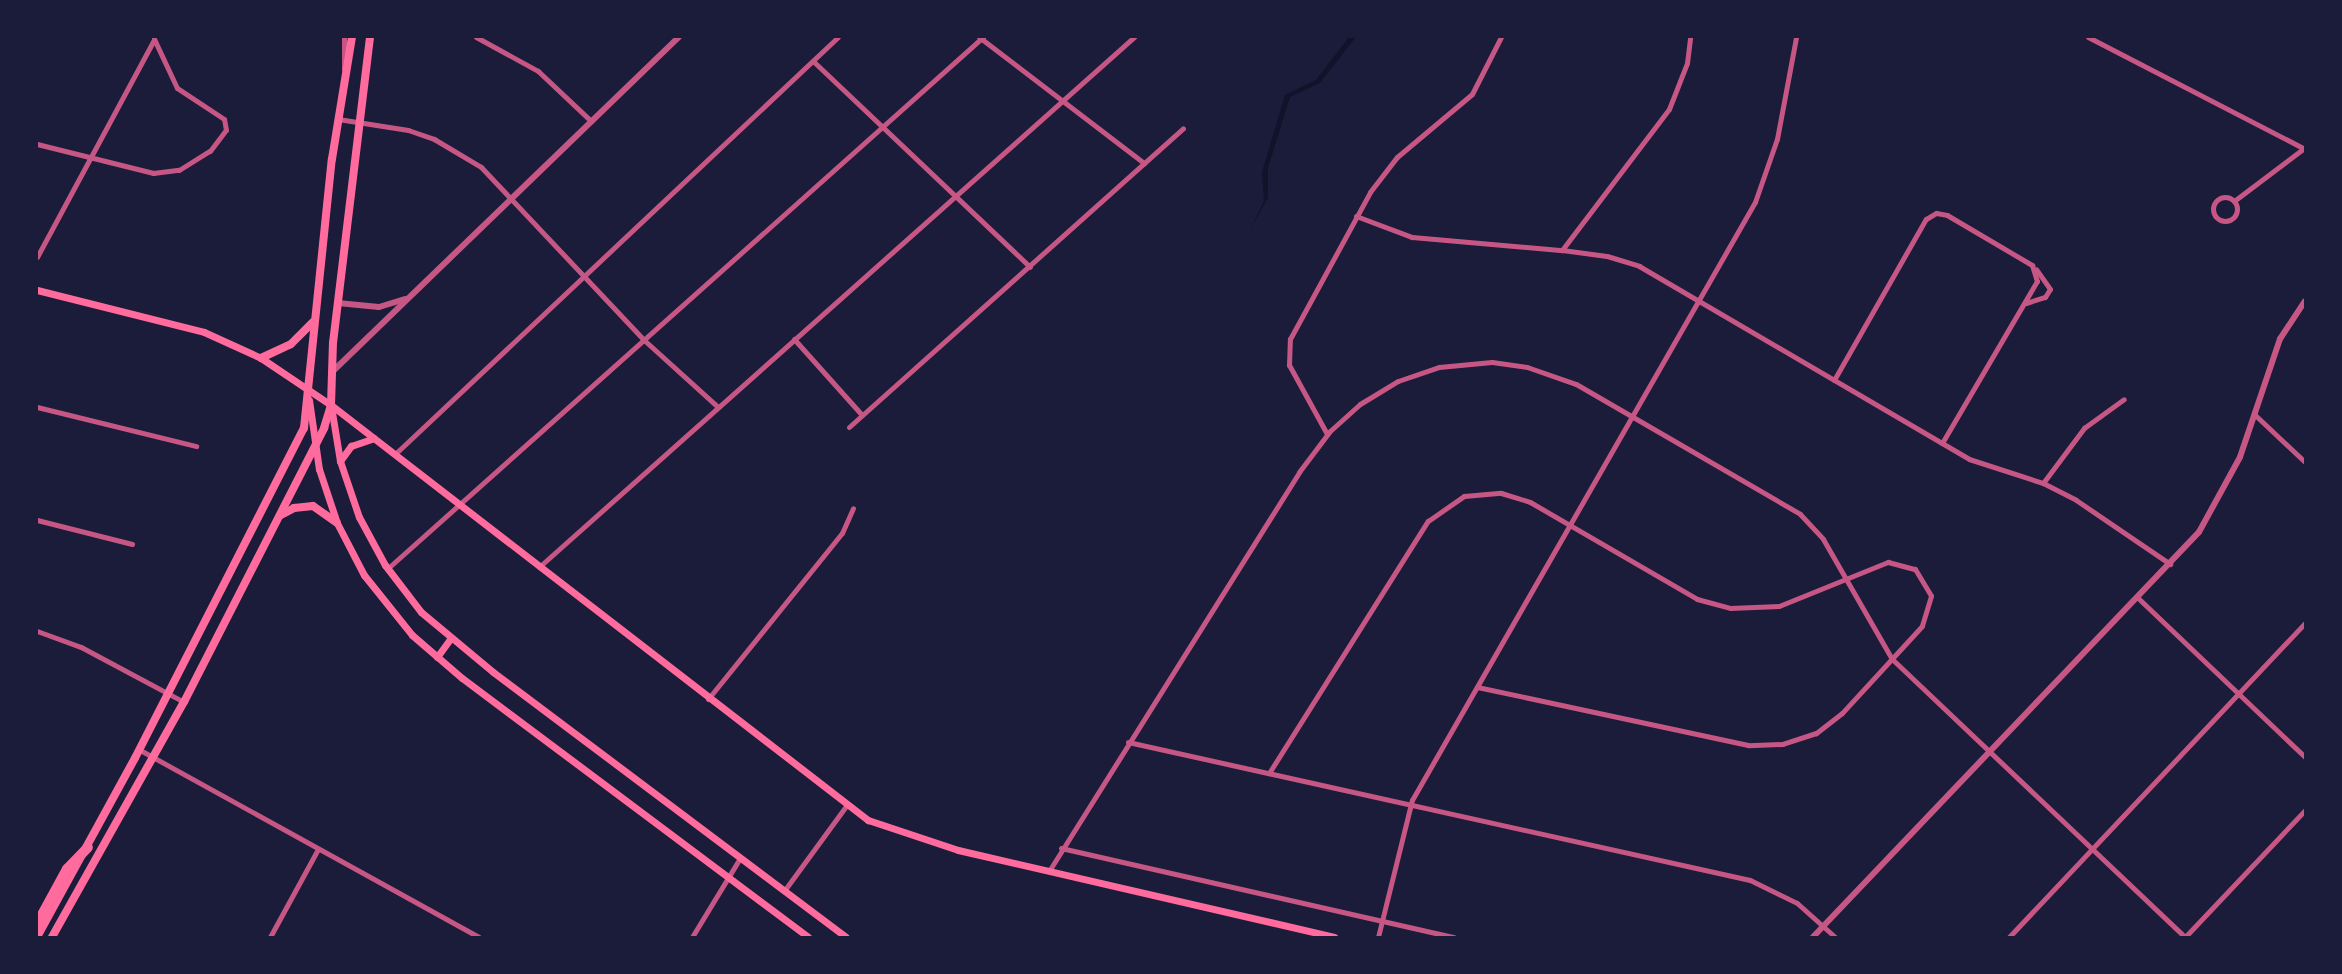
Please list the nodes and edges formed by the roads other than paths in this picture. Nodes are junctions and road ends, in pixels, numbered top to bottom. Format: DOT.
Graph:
graph roads {
  1 [pos="344,37"];
  2 [pos="352,37"];
  3 [pos="370,37"];
  4 [pos="665,37"];
  5 [pos="679,37"];
  6 [pos="838,37"];
  7 [pos="981,37"];
  8 [pos="1134,37"];
  9 [pos="1501,37"];
  10 [pos="1690,37"];
  11 [pos="1796,37"];
  12 [pos="2088,37"];
  13 [pos="155,38"];
  14 [pos="480,38"];
  15 [pos="672,44"];
  16 [pos="813,61"];
  17 [pos="343,89"];
  18 [pos="1061,101"];
  19 [pos="338,119"];
  20 [pos="360,121"];
  21 [pos="592,121"];
  22 [pos="885,126"];
  23 [pos="1183,128"];
  24 [pos="37,144"];
  25 [pos="2305,148"];
  26 [pos="92,158"];
  27 [pos="1144,163"];
  28 [pos="957,194"];
  29 [pos="512,196"];
  30 [pos="2234,201"];
  31 [pos="1356,216"];
  32 [pos="1562,250"];
  33 [pos="37,257"];
  34 [pos="1030,267"];
  35 [pos="2036,269"];
  36 [pos="586,277"];
  37 [pos="37,290"];
  38 [pos="407,298"];
  39 [pos="1700,301"];
  40 [pos="2305,301"];
  41 [pos="338,303"];
  42 [pos="2025,303"];
  43 [pos="313,322"];
  44 [pos="644,340"];
  45 [pos="794,340"];
  46 [pos="261,358"];
  47 [pos="331,374"];
  48 [pos="1834,380"];
  49 [pos="308,389"];
  50 [pos="2124,399"];
  51 [pos="331,405"];
  52 [pos="37,407"];
  53 [pos="718,407"];
  54 [pos="2254,414"];
  55 [pos="862,415"];
  56 [pos="1633,416"];
  57 [pos="849,427"];
  58 [pos="1327,434"];
  59 [pos="374,438"];
  60 [pos="1942,443"];
  61 [pos="197,446"];
  62 [pos="315,447"];
  63 [pos="395,454"];
  64 [pos="340,461"];
  65 [pos="2305,462"];
  66 [pos="2043,483"];
  67 [pos="460,505"];
  68 [pos="853,508"];
  69 [pos="279,517"];
  70 [pos="37,520"];
  71 [pos="337,523"];
  72 [pos="1571,526"];
  73 [pos="132,544"];
  74 [pos="2170,564"];
  75 [pos="539,567"];
  76 [pos="387,569"];
  77 [pos="1845,577"];
  78 [pos="2138,598"];
  79 [pos="2305,623"];
  80 [pos="37,631"];
  81 [pos="450,639"];
  82 [pos="437,657"];
  83 [pos="1892,659"];
  84 [pos="1477,687"];
  85 [pos="169,694"];
  86 [pos="2238,694"];
  87 [pos="708,699"];
  88 [pos="184,702"];
  89 [pos="1128,742"];
  90 [pos="140,750"];
  91 [pos="1988,751"];
  92 [pos="2305,757"];
  93 [pos="154,758"];
  94 [pos="1269,773"];
  95 [pos="1410,804"];
  96 [pos="846,806"];
  97 [pos="2305,810"];
  98 [pos="88,847"];
  99 [pos="1061,848"];
  100 [pos="318,849"];
  101 [pos="2092,849"];
  102 [pos="740,858"];
  103 [pos="1049,871"];
  104 [pos="728,877"];
  105 [pos="784,891"];
  106 [pos="1382,920"];
  107 [pos="37,924"];
  108 [pos="1823,926"];
  109 [pos="37,937"];
  110 [pos="52,937"];
  111 [pos="270,937"];
  112 [pos="479,937"];
  113 [pos="692,937"];
  114 [pos="808,937"];
  115 [pos="846,937"];
  116 [pos="1334,937"];
  117 [pos="1378,937"];
  118 [pos="1454,937"];
  119 [pos="1813,937"];
  120 [pos="1835,937"];
  121 [pos="2008,937"];
  122 [pos="2185,937"];
  1 -- 17 [label="street"];
  2 -- 17 [label="main road"];
  3 -- 20 [label="main road"];
  4 -- 15 [label="street"];
  5 -- 15 [label="street"];
  6 -- 16 [label="street"];
  7 -- 18 [label="street"];
  7 -- 22 [label="street"];
  8 -- 18 [label="street"];
  9 -- 31 [label="street"];
  10 -- 32 [label="street"];
  11 -- 39 [label="street"];
  12 -- 25 [label="street"];
  13 -- 26 [label="street"];
  13 -- 26 [label="street"];
  14 -- 21 [label="street"];
  15 -- 21 [label="street"];
  16 -- 22 [label="street"];
  16 -- 36 [label="street"];
  17 -- 19 [label="main road"];
  18 -- 27 [label="street"];
  18 -- 28 [label="street"];
  19 -- 20 [label="street"];
  19 -- 43 [label="main road"];
  20 -- 29 [label="street"];
  20 -- 41 [label="main road"];
  21 -- 29 [label="street"];
  22 -- 28 [label="street"];
  22 -- 44 [label="street"];
  23 -- 27 [label="street"];
  24 -- 26 [label="street"];
  25 -- 30 [label="street"];
  26 -- 33 [label="street"];
  27 -- 34 [label="street"];
  28 -- 34 [label="street"];
  28 -- 45 [label="street"];
  29 -- 36 [label="street"];
  29 -- 38 [label="street"];
  30 -- 30 [label="street"];
  31 -- 32 [label="street"];
  31 -- 58 [label="street"];
  32 -- 39 [label="street"];
  34 -- 55 [label="street"];
  35 -- 42 [label="street"];
  35 -- 42 [label="street"];
  35 -- 48 [label="street"];
  36 -- 44 [label="street"];
  36 -- 63 [label="street"];
  37 -- 46 [label="main road"];
  38 -- 41 [label="street"];
  38 -- 47 [label="street"];
  39 -- 48 [label="street"];
  39 -- 56 [label="street"];
  40 -- 54 [label="street"];
  41 -- 47 [label="main road"];
  42 -- 60 [label="street"];
  43 -- 46 [label="main road"];
  43 -- 49 [label="main road"];
  44 -- 53 [label="street"];
  44 -- 67 [label="street"];
  45 -- 53 [label="street"];
  45 -- 55 [label="street"];
  46 -- 49 [label="main road"];
  47 -- 51 [label="main road"];
  48 -- 60 [label="street"];
  49 -- 51 [label="main road"];
  49 -- 62 [label="main road"];
  49 -- 85 [label="main road"];
  50 -- 66 [label="street"];
  51 -- 59 [label="main road"];
  51 -- 62 [label="main road"];
  51 -- 64 [label="main road"];
  52 -- 61 [label="street"];
  53 -- 75 [label="street"];
  54 -- 65 [label="street"];
  54 -- 74 [label="street"];
  55 -- 57 [label="street"];
  56 -- 58 [label="street"];
  56 -- 72 [label="street"];
  56 -- 77 [label="street"];
  58 -- 89 [label="street"];
  59 -- 63 [label="main road"];
  59 -- 64 [label="main road"];
  60 -- 66 [label="street"];
  62 -- 69 [label="main road"];
  62 -- 71 [label="main road"];
  63 -- 67 [label="main road"];
  64 -- 76 [label="main road"];
  66 -- 74 [label="street"];
  67 -- 75 [label="main road"];
  67 -- 76 [label="street"];
  68 -- 87 [label="street"];
  69 -- 71 [label="main road"];
  69 -- 88 [label="main road"];
  70 -- 73 [label="street"];
  71 -- 82 [label="main road"];
  72 -- 77 [label="street"];
  72 -- 84 [label="street"];
  72 -- 94 [label="street"];
  74 -- 78 [label="street"];
  75 -- 87 [label="main road"];
  76 -- 81 [label="main road"];
  77 -- 83 [label="street"];
  77 -- 83 [label="street"];
  78 -- 86 [label="street"];
  78 -- 91 [label="street"];
  79 -- 86 [label="street"];
  80 -- 85 [label="street"];
  81 -- 82 [label="main road"];
  81 -- 102 [label="main road"];
  82 -- 104 [label="main road"];
  83 -- 84 [label="street"];
  83 -- 91 [label="street"];
  84 -- 95 [label="street"];
  85 -- 88 [label="street"];
  85 -- 90 [label="main road"];
  86 -- 92 [label="street"];
  86 -- 101 [label="street"];
  87 -- 96 [label="main road"];
  88 -- 93 [label="main road"];
  89 -- 94 [label="street"];
  89 -- 99 [label="street"];
  90 -- 93 [label="street"];
  90 -- 98 [label="main road"];
  91 -- 101 [label="street"];
  91 -- 108 [label="street"];
  93 -- 100 [label="street"];
  93 -- 110 [label="main road"];
  94 -- 95 [label="street"];
  95 -- 106 [label="street"];
  95 -- 108 [label="street"];
  96 -- 103 [label="main road"];
  96 -- 105 [label="street"];
  97 -- 122 [label="street"];
  98 -- 107 [label="highway"];
  98 -- 109 [label="main road"];
  99 -- 103 [label="street"];
  99 -- 106 [label="street"];
  100 -- 111 [label="street"];
  100 -- 112 [label="street"];
  101 -- 121 [label="street"];
  101 -- 122 [label="street"];
  102 -- 104 [label="street"];
  102 -- 105 [label="main road"];
  103 -- 116 [label="main road"];
  104 -- 113 [label="street"];
  104 -- 114 [label="main road"];
  105 -- 115 [label="main road"];
  106 -- 117 [label="street"];
  106 -- 118 [label="street"];
  108 -- 119 [label="street"];
  108 -- 120 [label="street"];
}
